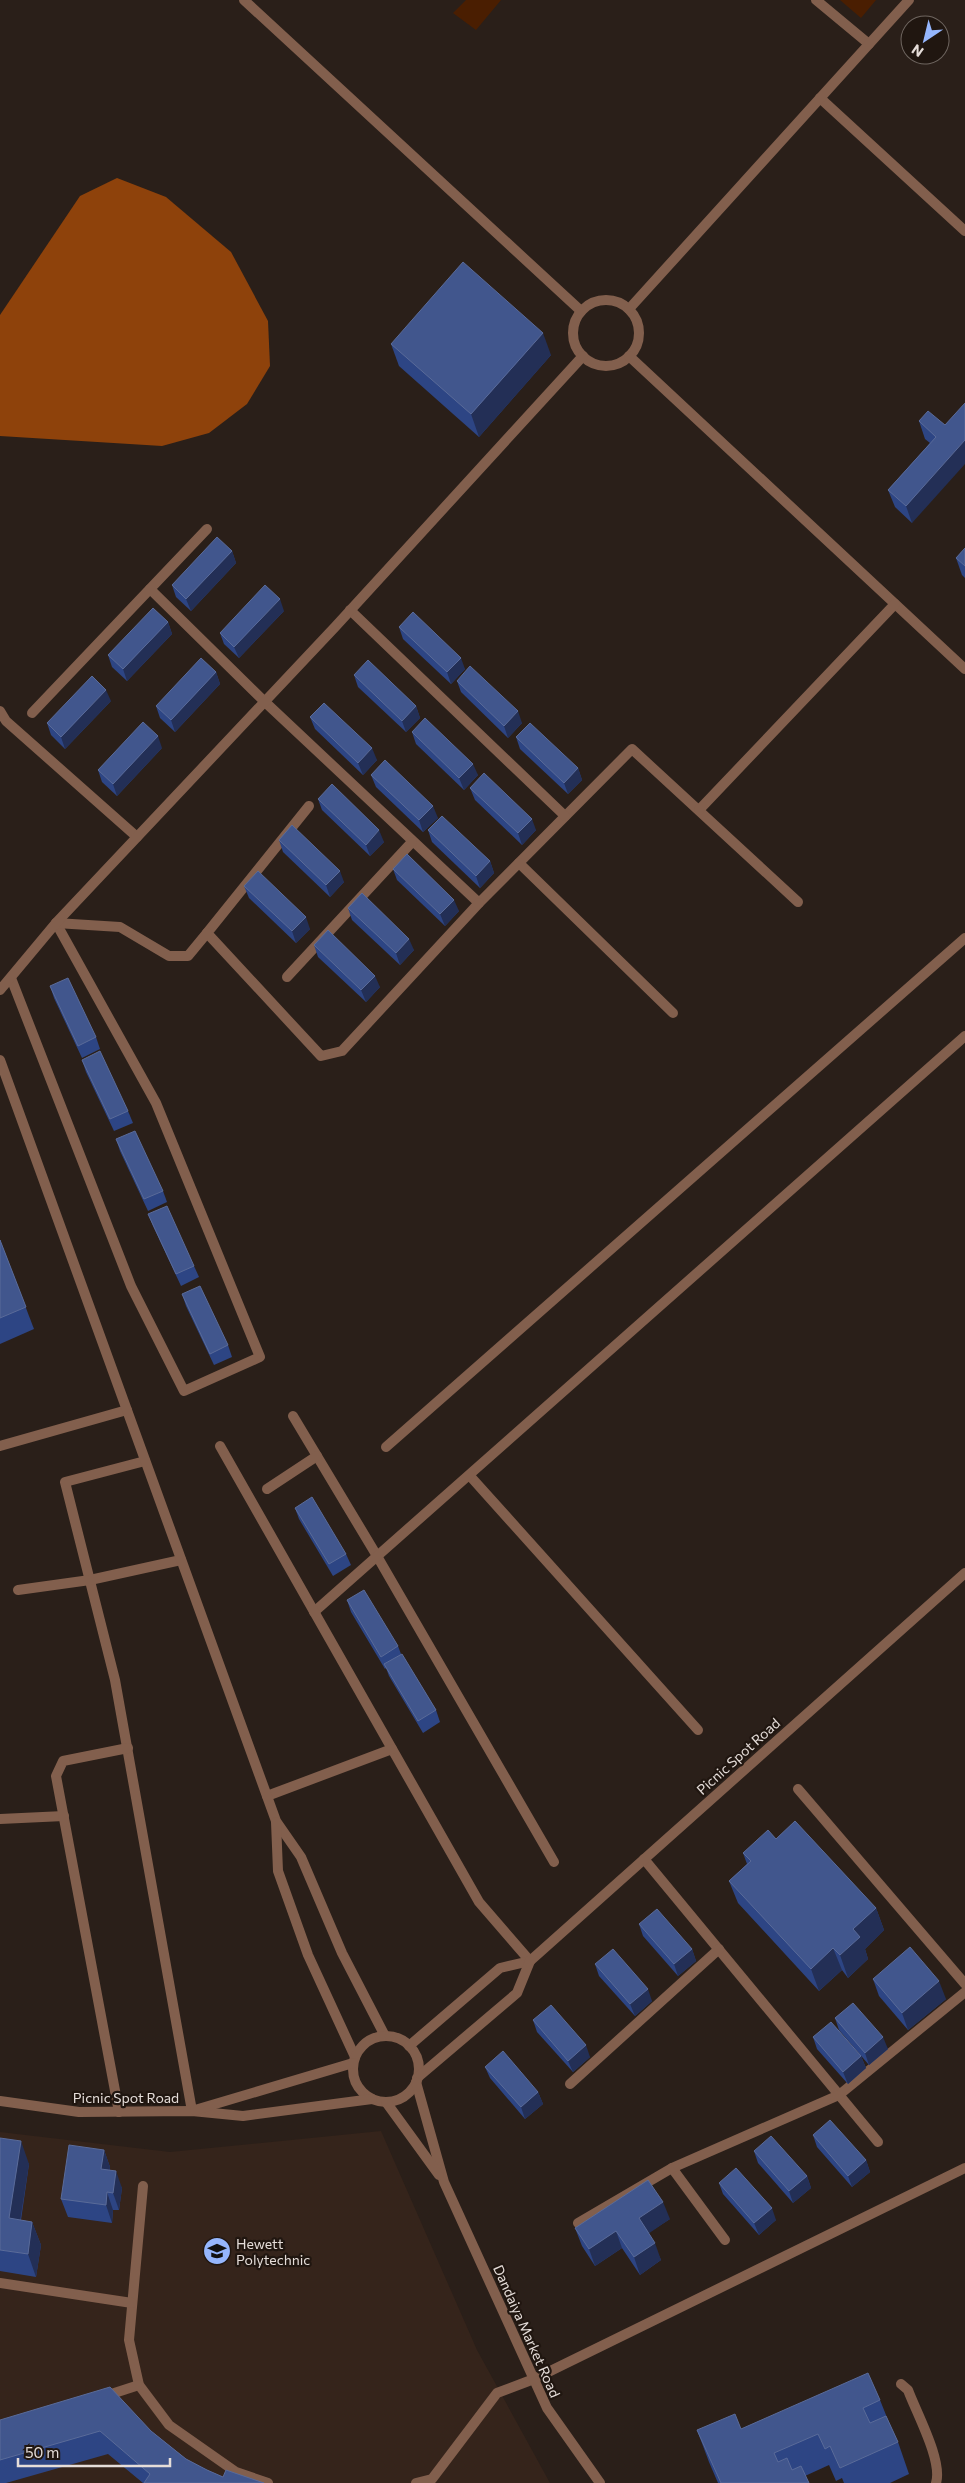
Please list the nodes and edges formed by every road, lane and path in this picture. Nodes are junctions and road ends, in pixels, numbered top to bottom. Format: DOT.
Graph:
graph roads {
  1 [pos="244,0"];
  2 [pos="816,0"];
  3 [pos="909,0"];
  4 [pos="869,44"];
  5 [pos="820,98"];
  6 [pos="965,231"];
  7 [pos="630,309"];
  8 [pos="581,311"];
  9 [pos="583,356"];
  10 [pos="629,356"];
  11 [pos="207,529"];
  12 [pos="150,589"];
  13 [pos="895,604"];
  14 [pos="350,610"];
  15 [pos="965,669"];
  16 [pos="265,702"];
  17 [pos="0,712"];
  18 [pos="32,713"];
  19 [pos="309,806"];
  20 [pos="699,810"];
  21 [pos="565,816"];
  22 [pos="137,837"];
  23 [pos="412,842"];
  24 [pos="520,862"];
  25 [pos="798,902"];
  26 [pos="479,903"];
  27 [pos="56,923"];
  28 [pos="207,933"];
  29 [pos="965,938"];
  30 [pos="287,977"];
  31 [pos="11,978"];
  32 [pos="0,990"];
  33 [pos="673,1013"];
  34 [pos="965,1036"];
  35 [pos="0,1060"];
  36 [pos="127,1410"];
  37 [pos="293,1416"];
  38 [pos="0,1446"];
  39 [pos="220,1446"];
  40 [pos="386,1447"];
  41 [pos="317,1456"];
  42 [pos="145,1461"];
  43 [pos="470,1476"];
  44 [pos="267,1489"];
  45 [pos="377,1556"];
  46 [pos="182,1560"];
  47 [pos="965,1573"];
  48 [pos="90,1580"];
  49 [pos="18,1590"];
  50 [pos="314,1612"];
  51 [pos="698,1730"];
  52 [pos="128,1748"];
  53 [pos="392,1749"];
  54 [pos="798,1789"];
  55 [pos="267,1796"];
  56 [pos="64,1816"];
  57 [pos="0,1819"];
  58 [pos="276,1821"];
  59 [pos="644,1859"];
  60 [pos="554,1862"];
  61 [pos="719,1949"];
  62 [pos="530,1961"];
  63 [pos="965,1984"];
  64 [pos="965,1992"];
  65 [pos="385,2036"];
  66 [pos="409,2046"];
  67 [pos="354,2060"];
  68 [pos="417,2080"];
  69 [pos="570,2084"];
  70 [pos="839,2095"];
  71 [pos="372,2099"];
  72 [pos="0,2101"];
  73 [pos="386,2102"];
  74 [pos="192,2111"];
  75 [pos="119,2112"];
  76 [pos="878,2142"];
  77 [pos="672,2168"];
  78 [pos="965,2168"];
  79 [pos="444,2182"];
  80 [pos="143,2186"];
  81 [pos="578,2224"];
  82 [pos="725,2240"];
  83 [pos="0,2283"];
  84 [pos="132,2303"];
  85 [pos="534,2378"];
  86 [pos="901,2384"];
  87 [pos="139,2385"];
  88 [pos="93,2399"];
  89 [pos="268,2483"];
  90 [pos="416,2483"];
  91 [pos="600,2483"];
  92 [pos="936,2483"];
  1 -- 8 [label="street"];
  2 -- 4 [label="street"];
  3 -- 4 [label="street"];
  4 -- 5 [label="street"];
  5 -- 6 [label="street"];
  5 -- 7 [label="street"];
  7 -- 8 [label="street"];
  7 -- 10 [label="street"];
  8 -- 9 [label="street"];
  9 -- 10 [label="street"];
  9 -- 14 [label="street"];
  10 -- 13 [label="street"];
  11 -- 12 [label="street"];
  12 -- 16 [label="street"];
  12 -- 18 [label="street"];
  13 -- 15 [label="street"];
  13 -- 20 [label="street"];
  14 -- 16 [label="street"];
  14 -- 21 [label="street"];
  16 -- 22 [label="street"];
  16 -- 23 [label="street"];
  17 -- 22 [label="street"];
  19 -- 28 [label="street"];
  20 -- 21 [label="street"];
  20 -- 25 [label="street"];
  21 -- 24 [label="street"];
  22 -- 27 [label="street"];
  23 -- 26 [label="street"];
  23 -- 30 [label="street"];
  24 -- 26 [label="street"];
  24 -- 33 [label="street"];
  26 -- 28 [label="street"];
  27 -- 28 [label="street"];
  27 -- 31 [label="street"];
  27 -- 31 [label="street"];
  29 -- 40 [label="street"];
  31 -- 32 [label="street"];
  34 -- 43 [label="street"];
  35 -- 36 [label="street"];
  36 -- 38 [label="street"];
  36 -- 42 [label="street"];
  37 -- 41 [label="street"];
  39 -- 50 [label="street"];
  41 -- 44 [label="street"];
  41 -- 45 [label="street"];
  42 -- 46 [label="street"];
  42 -- 48 [label="street"];
  43 -- 45 [label="street"];
  43 -- 51 [label="street"];
  45 -- 50 [label="street"];
  45 -- 60 [label="street"];
  46 -- 48 [label="street"];
  46 -- 55 [label="street"];
  47 -- 59 [label="street, Picnic Spot Road"];
  48 -- 49 [label="street"];
  48 -- 52 [label="street"];
  50 -- 53 [label="street"];
  52 -- 56 [label="street"];
  52 -- 74 [label="street"];
  53 -- 55 [label="street"];
  53 -- 62 [label="street"];
  54 -- 63 [label="street"];
  55 -- 58 [label="street"];
  56 -- 57 [label="street"];
  56 -- 75 [label="street"];
  58 -- 65 [label="street"];
  58 -- 67 [label="street"];
  59 -- 61 [label="street"];
  59 -- 62 [label="street, Picnic Spot Road"];
  61 -- 69 [label="street"];
  61 -- 70 [label="street"];
  62 -- 66 [label="street, Picnic Spot Road"];
  62 -- 68 [label="street, Picnic Spot Road"];
  64 -- 70 [label="street"];
  65 -- 66 [label="street"];
  65 -- 67 [label="street"];
  66 -- 68 [label="street"];
  67 -- 71 [label="street"];
  67 -- 74 [label="street, Picnic Spot Road"];
  68 -- 73 [label="street"];
  68 -- 79 [label="street"];
  70 -- 76 [label="street"];
  70 -- 77 [label="street"];
  71 -- 73 [label="street"];
  71 -- 74 [label="street, Picnic Spot Road"];
  72 -- 75 [label="street, Picnic Spot Road"];
  73 -- 79 [label="street"];
  74 -- 75 [label="street, Picnic Spot Road"];
  77 -- 81 [label="street"];
  77 -- 82 [label="street"];
  78 -- 85 [label="street"];
  79 -- 85 [label="street, Dandaiya Market Road"];
  80 -- 84 [label="street"];
  83 -- 84 [label="street"];
  84 -- 87 [label="street"];
  85 -- 90 [label="street"];
  85 -- 91 [label="street, Dandaiya Market Road"];
  86 -- 92 [label="street"];
  87 -- 88 [label="street"];
  87 -- 89 [label="street"];
}
